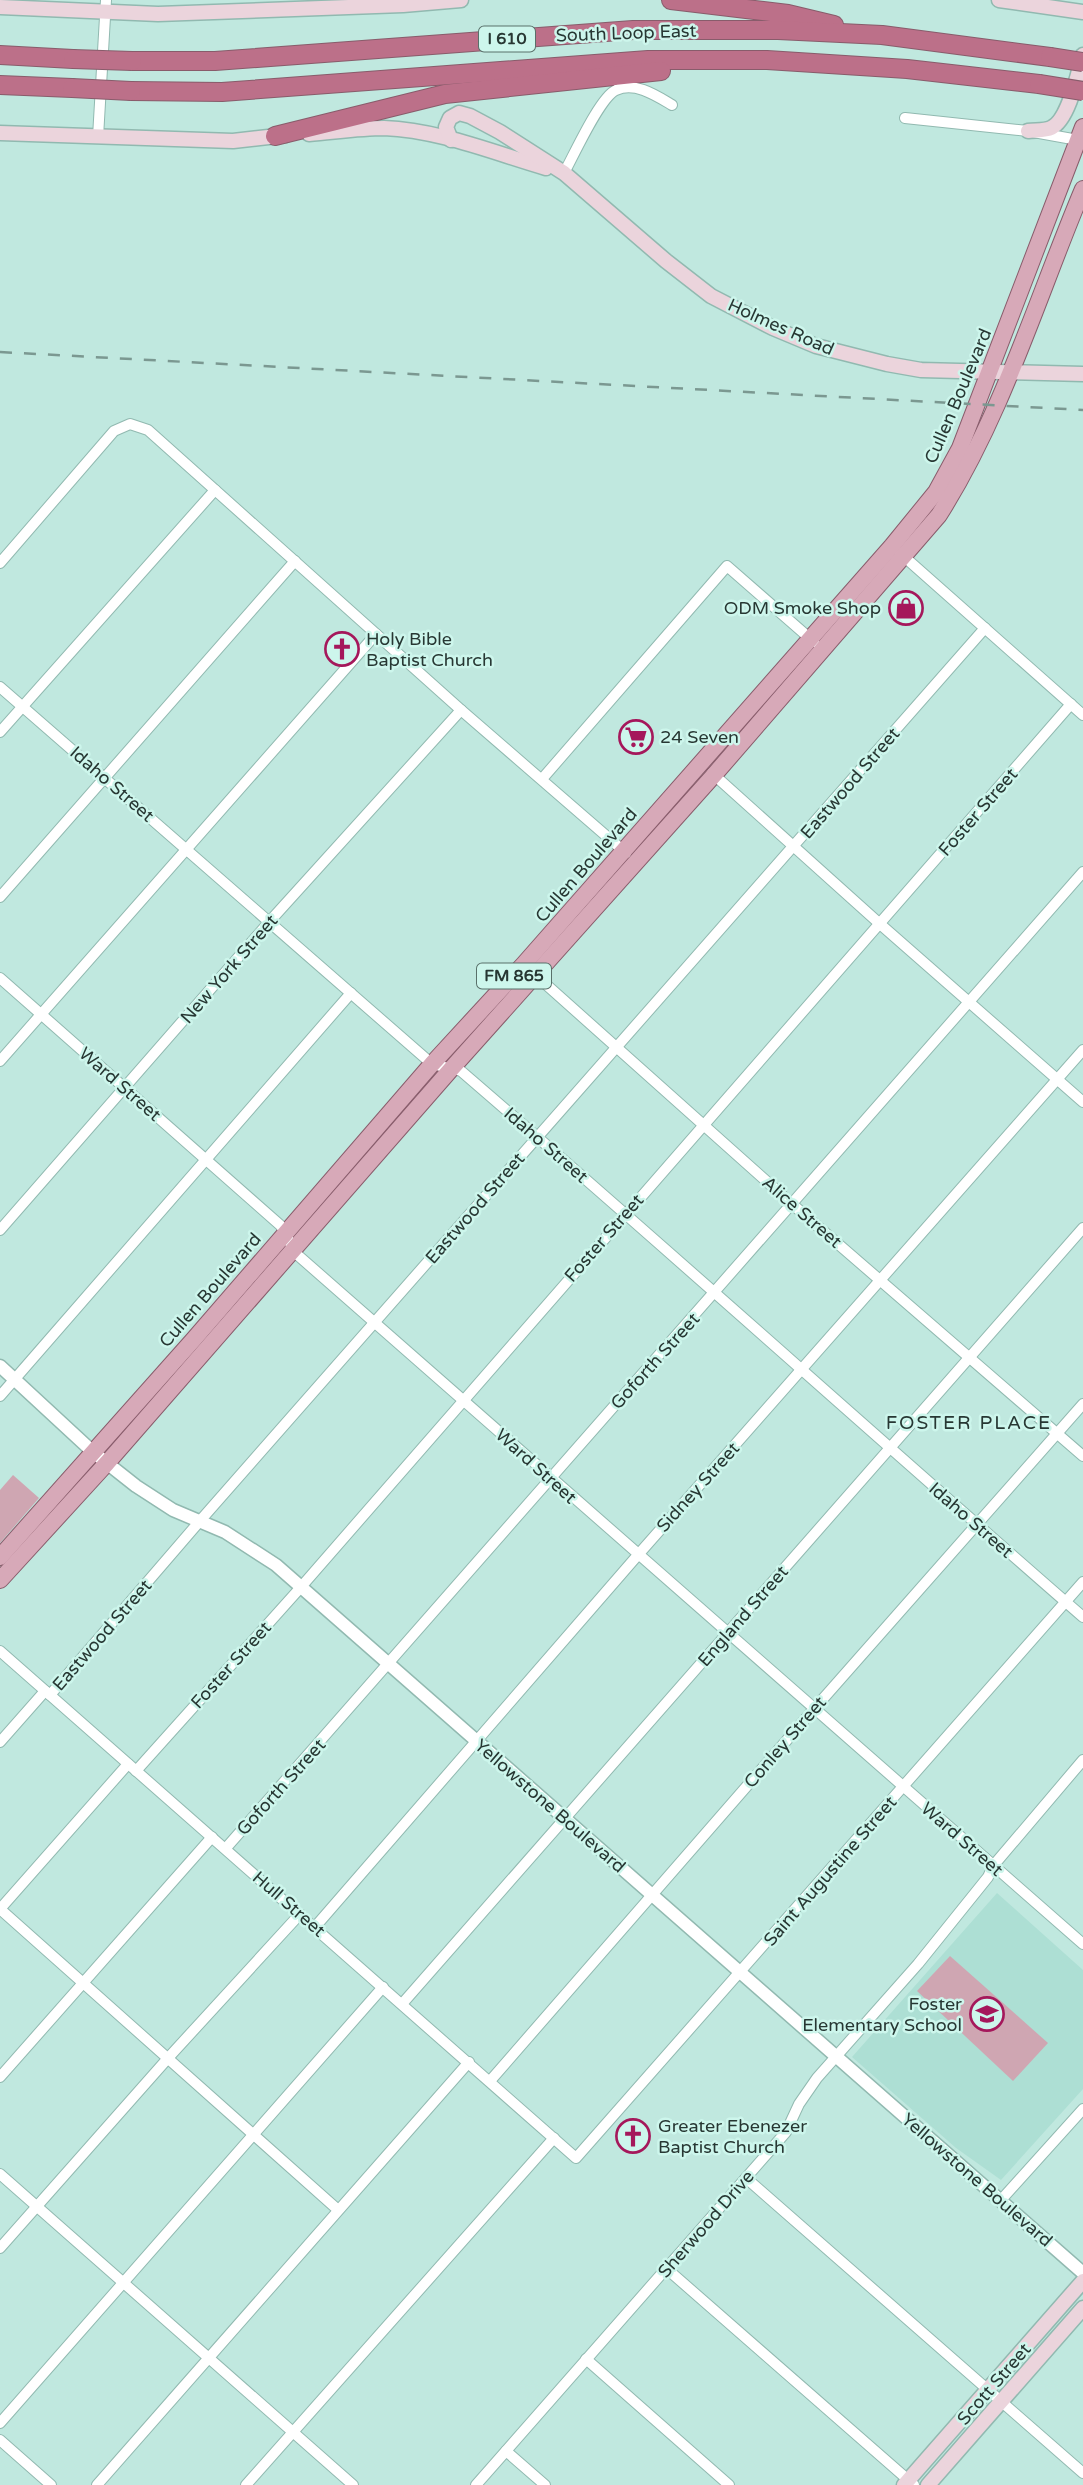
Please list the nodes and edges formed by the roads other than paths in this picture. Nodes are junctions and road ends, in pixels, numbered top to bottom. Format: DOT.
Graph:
graph roads {
  1 [pos="461,0"];
  2 [pos="671,0"];
  3 [pos="999,0"];
  4 [pos="425,2"];
  5 [pos="105,6"];
  6 [pos="0,7"];
  7 [pos="1068,9"];
  8 [pos="1083,12"];
  9 [pos="1083,22"];
  10 [pos="882,35"];
  11 [pos="0,55"];
  12 [pos="1083,55"];
  13 [pos="767,60"];
  14 [pos="1083,62"];
  15 [pos="0,85"];
  16 [pos="1083,91"];
  17 [pos="672,105"];
  18 [pos="905,118"];
  19 [pos="1028,131"];
  20 [pos="0,133"];
  21 [pos="275,136"];
  22 [pos="1081,136"];
  23 [pos="98,137"];
  24 [pos="451,140"];
  25 [pos="564,173"];
  26 [pos="1083,189"];
  27 [pos="991,370"];
  28 [pos="1011,371"];
  29 [pos="1083,374"];
  30 [pos="215,489"];
  31 [pos="942,497"];
  32 [pos="898,552"];
  33 [pos="295,561"];
  34 [pos="0,563"];
  35 [pos="985,628"];
  36 [pos="376,634"];
  37 [pos="810,638"];
  38 [pos="822,650"];
  39 [pos="0,687"];
  40 [pos="1071,704"];
  41 [pos="22,707"];
  42 [pos="461,710"];
  43 [pos="1083,715"];
  44 [pos="0,732"];
  45 [pos="707,769"];
  46 [pos="105,778"];
  47 [pos="542,779"];
  48 [pos="795,846"];
  49 [pos="187,850"];
  50 [pos="630,856"];
  51 [pos="1083,872"];
  52 [pos="0,897"];
  53 [pos="270,921"];
  54 [pos="880,924"];
  55 [pos="530,970"];
  56 [pos="0,978"];
  57 [pos="351,993"];
  58 [pos="970,1003"];
  59 [pos="41,1014"];
  60 [pos="617,1048"];
  61 [pos="1083,1050"];
  62 [pos="0,1060"];
  63 [pos="432,1064"];
  64 [pos="452,1068"];
  65 [pos="1056,1079"];
  66 [pos="125,1088"];
  67 [pos="1083,1102"];
  68 [pos="705,1125"];
  69 [pos="538,1137"];
  70 [pos="360,1147"];
  71 [pos="373,1158"];
  72 [pos="207,1160"];
  73 [pos="792,1204"];
  74 [pos="625,1214"];
  75 [pos="1083,1228"];
  76 [pos="0,1230"];
  77 [pos="286,1233"];
  78 [pos="293,1251"];
  79 [pos="880,1280"];
  80 [pos="715,1293"];
  81 [pos="375,1324"];
  82 [pos="199,1344"];
  83 [pos="968,1357"];
  84 [pos="0,1366"];
  85 [pos="803,1369"];
  86 [pos="15,1380"];
  87 [pos="0,1396"];
  88 [pos="463,1400"];
  89 [pos="1083,1404"];
  90 [pos="1057,1433"];
  91 [pos="890,1448"];
  92 [pos="93,1452"];
  93 [pos="1083,1456"];
  94 [pos="107,1463"];
  95 [pos="549,1478"];
  96 [pos="199,1522"];
  97 [pos="977,1526"];
  98 [pos="637,1556"];
  99 [pos="0,1557"];
  100 [pos="0,1580"];
  101 [pos="1083,1582"];
  102 [pos="302,1587"];
  103 [pos="1066,1602"];
  104 [pos="1083,1617"];
  105 [pos="729,1633"];
  106 [pos="0,1651"];
  107 [pos="390,1663"];
  108 [pos="48,1693"];
  109 [pos="814,1709"];
  110 [pos="0,1742"];
  111 [pos="477,1742"];
  112 [pos="1083,1760"];
  113 [pos="132,1767"];
  114 [pos="903,1787"];
  115 [pos="565,1819"];
  116 [pos="212,1837"];
  117 [pos="226,1848"];
  118 [pos="993,1866"];
  119 [pos="652,1896"];
  120 [pos="0,1909"];
  121 [pos="300,1913"];
  122 [pos="315,1927"];
  123 [pos="1082,1942"];
  124 [pos="741,1973"];
  125 [pos="82,1984"];
  126 [pos="383,1987"];
  127 [pos="402,2004"];
  128 [pos="169,2057"];
  129 [pos="836,2057"];
  130 [pos="469,2062"];
  131 [pos="0,2077"];
  132 [pos="490,2081"];
  133 [pos="1083,2109"];
  134 [pos="253,2135"];
  135 [pos="554,2138"];
  136 [pos="576,2158"];
  137 [pos="0,2174"];
  138 [pos="747,2178"];
  139 [pos="1001,2200"];
  140 [pos="37,2207"];
  141 [pos="337,2209"];
  142 [pos="0,2248"];
  143 [pos="667,2269"];
  144 [pos="1083,2273"];
  145 [pos="1083,2281"];
  146 [pos="124,2283"];
  147 [pos="1083,2308"];
  148 [pos="208,2358"];
  149 [pos="586,2359"];
  150 [pos="989,2390"];
  151 [pos="1002,2402"];
  152 [pos="0,2423"];
  153 [pos="293,2432"];
  154 [pos="0,2440"];
  155 [pos="506,2451"];
  156 [pos="1083,2473"];
  157 [pos="909,2483"];
  158 [pos="51,2485"];
  159 [pos="97,2485"];
  160 [pos="246,2485"];
  161 [pos="353,2485"];
  162 [pos="476,2485"];
  163 [pos="545,2485"];
  164 [pos="729,2485"];
  165 [pos="928,2485"];
  1 -- 4 [label="main road"];
  2 -- 10 [label="highway"];
  3 -- 7 [label="main road"];
  4 -- 5 [label="main road"];
  5 -- 6 [label="main road"];
  5 -- 23 [label="street"];
  7 -- 8 [label="main road"];
  7 -- 9 [label="main road"];
  10 -- 11 [label="highway, South Loop East / I 610, bridge"];
  10 -- 14 [label="highway, South Loop East / I 610, bridge"];
  12 -- 19 [label="main road"];
  13 -- 15 [label="highway, South Loop East / I 610, bridge"];
  13 -- 16 [label="highway, South Loop East / I 610, bridge"];
  13 -- 21 [label="highway"];
  17 -- 25 [label="street"];
  18 -- 19 [label="street"];
  19 -- 22 [label="street"];
  20 -- 23 [label="main road"];
  21 -- 23 [label="main road"];
  21 -- 24 [label="main road"];
  22 -- 27 [label="main road, Cullen Boulevard / FM 865"];
  24 -- 25 [label="main road, Holmes Road"];
  24 -- 25 [label="main road, Holmes Road"];
  25 -- 27 [label="main road, Holmes Road"];
  26 -- 28 [label="main road, Cullen Boulevard / FM 865"];
  27 -- 28 [label="main road, Holmes Road"];
  27 -- 31 [label="main road, Cullen Boulevard / FM 865"];
  28 -- 29 [label="main road, Holmes Road"];
  28 -- 31 [label="main road, Cullen Boulevard / FM 865"];
  30 -- 33 [label="street"];
  30 -- 34 [label="street"];
  30 -- 41 [label="street"];
  31 -- 32 [label="main road, Cullen Boulevard / FM 865"];
  32 -- 35 [label="street"];
  32 -- 37 [label="main road, Cullen Boulevard / FM 865"];
  32 -- 38 [label="main road, Cullen Boulevard / FM 865"];
  33 -- 36 [label="street"];
  33 -- 46 [label="street"];
  35 -- 40 [label="street"];
  35 -- 48 [label="street, Eastwood Street"];
  36 -- 42 [label="street"];
  36 -- 49 [label="street"];
  37 -- 38 [label="street"];
  37 -- 45 [label="main road, Cullen Boulevard / FM 865"];
  37 -- 47 [label="street"];
  38 -- 45 [label="main road, Cullen Boulevard / FM 865"];
  39 -- 41 [label="street, Idaho Street"];
  40 -- 43 [label="street"];
  40 -- 54 [label="street, Foster Street"];
  41 -- 44 [label="street"];
  41 -- 46 [label="street, Idaho Street"];
  42 -- 47 [label="street"];
  42 -- 53 [label="street, New York Street"];
  45 -- 48 [label="street"];
  45 -- 50 [label="main road, Cullen Boulevard / FM 865"];
  46 -- 49 [label="street, Idaho Street"];
  46 -- 52 [label="street"];
  47 -- 50 [label="street"];
  48 -- 54 [label="street"];
  48 -- 60 [label="street, Eastwood Street"];
  49 -- 53 [label="street, Idaho Street"];
  49 -- 59 [label="street"];
  50 -- 55 [label="main road, Cullen Boulevard / FM 865"];
  51 -- 58 [label="street, Goforth Street"];
  53 -- 57 [label="street, Idaho Street"];
  53 -- 66 [label="street, New York Street"];
  54 -- 58 [label="street"];
  54 -- 68 [label="street, Foster Street"];
  55 -- 60 [label="street, Alice Street"];
  55 -- 63 [label="main road, Cullen Boulevard / FM 865"];
  55 -- 64 [label="main road, Cullen Boulevard / FM 865"];
  56 -- 59 [label="street, Ward Street"];
  57 -- 63 [label="street, Idaho Street"];
  57 -- 72 [label="street"];
  58 -- 65 [label="street"];
  58 -- 73 [label="street, Goforth Street"];
  59 -- 62 [label="street"];
  59 -- 66 [label="street, Ward Street"];
  60 -- 68 [label="street, Alice Street"];
  60 -- 69 [label="street, Eastwood Street"];
  61 -- 65 [label="street, Sidney Street"];
  63 -- 64 [label="street, Idaho Street"];
  63 -- 70 [label="main road, Cullen Boulevard / FM 865"];
  64 -- 69 [label="street, Idaho Street"];
  64 -- 71 [label="main road, Cullen Boulevard / FM 865"];
  65 -- 67 [label="street"];
  65 -- 79 [label="street, Sidney Street"];
  66 -- 72 [label="street, Ward Street"];
  66 -- 76 [label="street, New York Street"];
  68 -- 73 [label="street, Alice Street"];
  68 -- 74 [label="street, Foster Street"];
  69 -- 74 [label="street, Idaho Street"];
  69 -- 81 [label="street, Eastwood Street"];
  70 -- 71 [label="main road"];
  70 -- 77 [label="main road, Cullen Boulevard / FM 865"];
  71 -- 78 [label="main road, Cullen Boulevard / FM 865"];
  72 -- 77 [label="street, Ward Street"];
  72 -- 86 [label="street"];
  73 -- 79 [label="street, Alice Street"];
  73 -- 80 [label="street, Goforth Street"];
  74 -- 80 [label="street, Idaho Street"];
  74 -- 88 [label="street, Foster Street"];
  75 -- 83 [label="street, England Street"];
  77 -- 78 [label="street, Ward Street"];
  77 -- 82 [label="main road, Cullen Boulevard / FM 865"];
  78 -- 81 [label="street, Ward Street"];
  78 -- 82 [label="main road, Cullen Boulevard / FM 865"];
  79 -- 83 [label="street, Alice Street"];
  79 -- 85 [label="street, Sidney Street"];
  80 -- 85 [label="street, Idaho Street"];
  80 -- 95 [label="street, Goforth Street"];
  81 -- 88 [label="street, Ward Street"];
  81 -- 96 [label="street, Eastwood Street"];
  82 -- 92 [label="main road, Cullen Boulevard / FM 865"];
  82 -- 94 [label="main road, Cullen Boulevard / FM 865"];
  83 -- 90 [label="street, Alice Street"];
  83 -- 91 [label="street, England Street"];
  84 -- 86 [label="street, Yellowstone Boulevard"];
  85 -- 91 [label="street, Idaho Street"];
  85 -- 98 [label="street, Sidney Street"];
  86 -- 87 [label="street"];
  86 -- 92 [label="street, Yellowstone Boulevard"];
  88 -- 95 [label="street, Ward Street"];
  88 -- 102 [label="street, Foster Street"];
  89 -- 90 [label="street, Conley Street"];
  90 -- 93 [label="street, Alice Street"];
  90 -- 97 [label="street, Conley Street"];
  91 -- 97 [label="street, Idaho Street"];
  91 -- 105 [label="street, England Street"];
  92 -- 94 [label="street, Yellowstone Boulevard"];
  92 -- 99 [label="main road, Cullen Boulevard / FM 865"];
  94 -- 96 [label="street, Yellowstone Boulevard"];
  94 -- 100 [label="main road, Cullen Boulevard / FM 865"];
  95 -- 98 [label="street, Ward Street"];
  95 -- 107 [label="street, Goforth Street"];
  96 -- 102 [label="street, Yellowstone Boulevard"];
  96 -- 108 [label="street, Eastwood Street"];
  97 -- 103 [label="street, Idaho Street"];
  97 -- 109 [label="street, Conley Street"];
  98 -- 105 [label="street, Ward Street"];
  98 -- 111 [label="street, Sidney Street"];
  101 -- 103 [label="street, Saint Augustine Street"];
  102 -- 107 [label="street, Yellowstone Boulevard"];
  102 -- 113 [label="street, Foster Street"];
  103 -- 104 [label="street, Idaho Street"];
  103 -- 114 [label="street, Saint Augustine Street"];
  105 -- 109 [label="street, Ward Street"];
  105 -- 115 [label="street, England Street"];
  106 -- 108 [label="street, Hull Street"];
  107 -- 111 [label="street, Yellowstone Boulevard"];
  107 -- 117 [label="street, Goforth Street"];
  108 -- 110 [label="street, Eastwood Street"];
  108 -- 113 [label="street, Hull Street"];
  109 -- 114 [label="street, Ward Street"];
  109 -- 119 [label="street, Conley Street"];
  111 -- 115 [label="street, Yellowstone Boulevard"];
  111 -- 122 [label="street, Sidney Street"];
  112 -- 118 [label="street, Sherwood Drive"];
  113 -- 116 [label="street, Hull Street"];
  113 -- 120 [label="street, Foster Street"];
  114 -- 118 [label="street, Ward Street"];
  114 -- 124 [label="street, Saint Augustine Street"];
  115 -- 119 [label="street, Yellowstone Boulevard"];
  115 -- 127 [label="street, England Street"];
  116 -- 117 [label="street, Hull Street"];
  116 -- 125 [label="street, Goforth Street"];
  117 -- 121 [label="street, Hull Street"];
  118 -- 123 [label="street, Ward Street"];
  118 -- 129 [label="street, Sherwood Drive"];
  119 -- 124 [label="street, Yellowstone Boulevard"];
  119 -- 132 [label="street, Conley Street"];
  120 -- 125 [label="street"];
  121 -- 122 [label="street, Hull Street"];
  121 -- 128 [label="street"];
  122 -- 126 [label="street, Hull Street"];
  124 -- 129 [label="street, Yellowstone Boulevard"];
  124 -- 136 [label="street, Saint Augustine Street"];
  125 -- 128 [label="street"];
  125 -- 131 [label="street, Goforth Street"];
  126 -- 127 [label="street, Hull Street"];
  126 -- 134 [label="street"];
  127 -- 130 [label="street, Hull Street"];
  128 -- 134 [label="street"];
  128 -- 140 [label="street"];
  129 -- 138 [label="street, Sherwood Drive"];
  129 -- 139 [label="street, Yellowstone Boulevard"];
  130 -- 132 [label="street, Hull Street"];
  130 -- 141 [label="street"];
  132 -- 135 [label="street, Hull Street"];
  133 -- 139 [label="street"];
  134 -- 141 [label="street"];
  134 -- 146 [label="street"];
  135 -- 136 [label="street, Hull Street"];
  135 -- 153 [label="street"];
  137 -- 140 [label="street"];
  138 -- 143 [label="street, Sherwood Drive"];
  138 -- 150 [label="street"];
  139 -- 144 [label="street, Yellowstone Boulevard"];
  140 -- 142 [label="street"];
  140 -- 146 [label="street"];
  141 -- 148 [label="street"];
  143 -- 149 [label="street, Sherwood Drive"];
  143 -- 157 [label="street"];
  145 -- 150 [label="main road, Scott Street"];
  146 -- 148 [label="street"];
  146 -- 152 [label="street"];
  147 -- 151 [label="main road, Scott Street"];
  148 -- 153 [label="street"];
  148 -- 159 [label="street"];
  149 -- 155 [label="street, Sherwood Drive"];
  149 -- 164 [label="street"];
  150 -- 151 [label="street"];
  150 -- 157 [label="main road, Scott Street"];
  151 -- 156 [label="street"];
  151 -- 165 [label="main road, Scott Street"];
  153 -- 160 [label="street"];
  153 -- 161 [label="street"];
  154 -- 158 [label="street"];
  155 -- 162 [label="street, Sherwood Drive"];
  155 -- 163 [label="street"];
}
